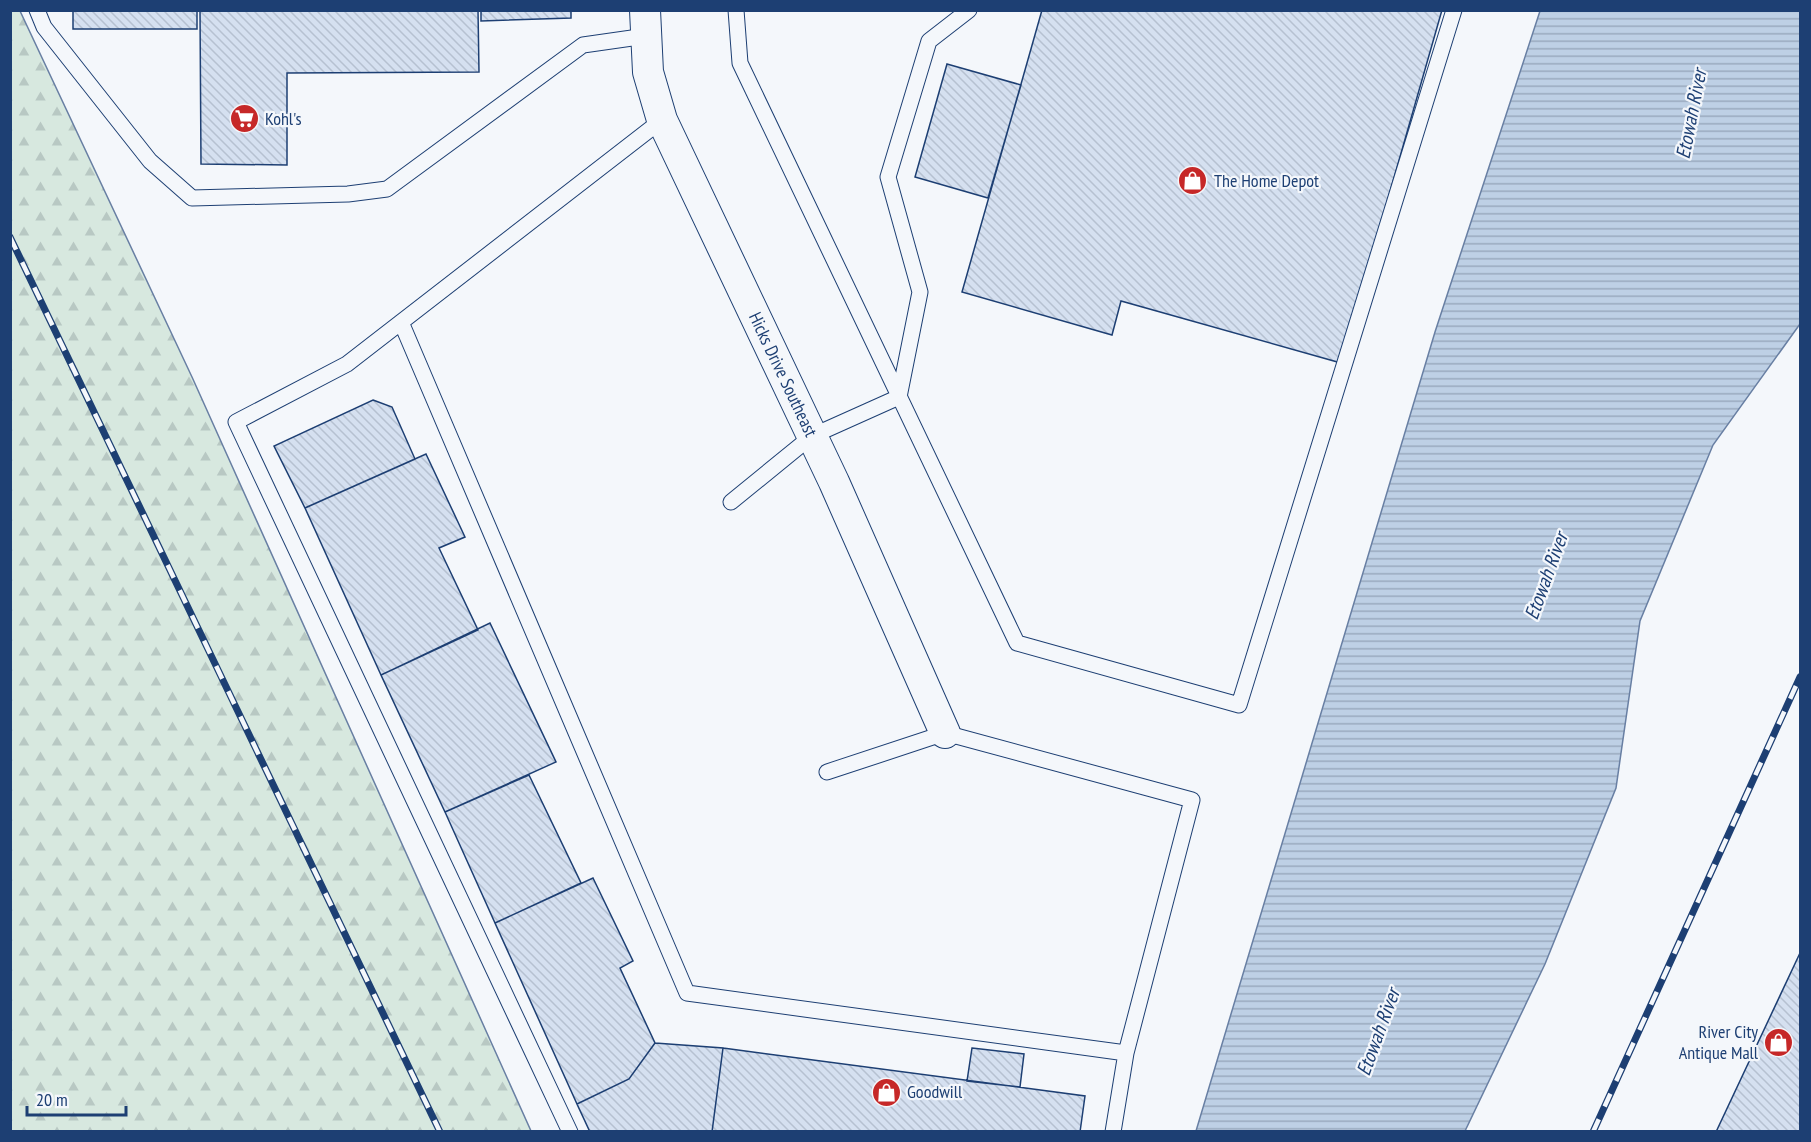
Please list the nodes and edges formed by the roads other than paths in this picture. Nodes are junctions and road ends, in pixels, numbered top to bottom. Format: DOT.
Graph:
graph roads {
  1 [pos="37,10"];
  2 [pos="736,10"];
  3 [pos="969,10"];
  4 [pos="1454,10"];
  5 [pos="645,23"];
  6 [pos="662,120"];
  7 [pos="401,322"];
  8 [pos="898,397"];
  9 [pos="812,436"];
  10 [pos="731,502"];
  11 [pos="945,733"];
  12 [pos="827,772"];
  13 [pos="1126,1053"];
  14 [pos="570,1131"];
  15 [pos="1113,1131"];
  1 -- 5 [label="lane"];
  2 -- 8 [label="lane"];
  3 -- 8 [label="lane"];
  4 -- 8 [label="lane"];
  5 -- 6 [label="street, Hicks Drive Southeast"];
  6 -- 7 [label="lane"];
  6 -- 9 [label="street, Hicks Drive Southeast"];
  7 -- 13 [label="lane"];
  7 -- 14 [label="lane"];
  8 -- 9 [label="lane"];
  9 -- 10 [label="lane"];
  9 -- 11 [label="street, Hicks Drive Southeast"];
  11 -- 12 [label="lane"];
  11 -- 13 [label="lane"];
  13 -- 15 [label="lane"];
}
